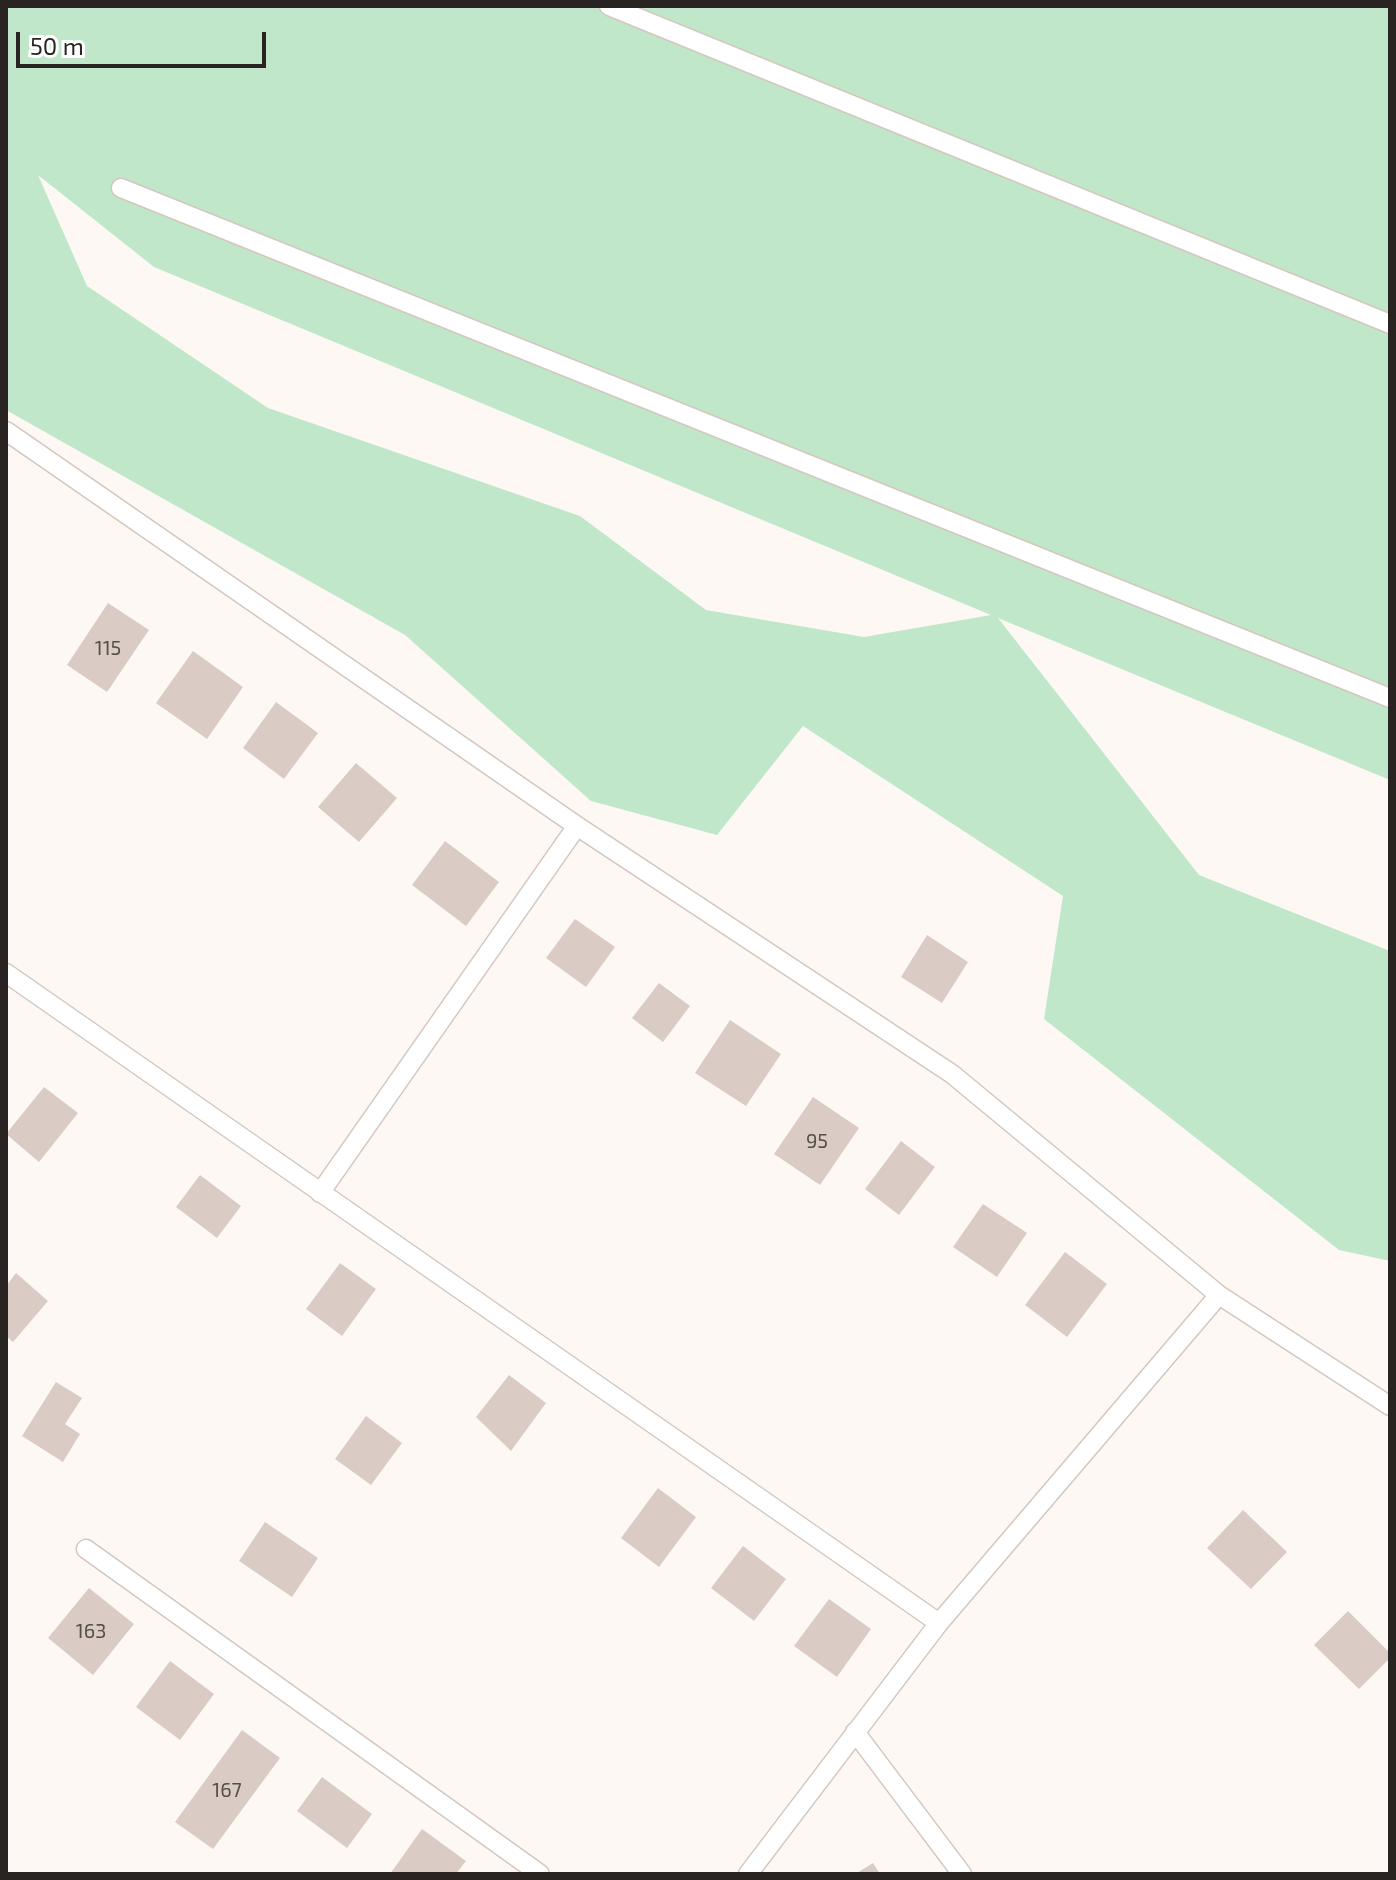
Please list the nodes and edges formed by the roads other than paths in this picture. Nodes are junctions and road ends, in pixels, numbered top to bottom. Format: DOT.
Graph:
graph roads {
  1 [pos="609,6"];
  2 [pos="121,188"];
  3 [pos="1390,324"];
  4 [pos="6,431"];
  5 [pos="1390,698"];
  6 [pos="577,826"];
  7 [pos="6,973"];
  8 [pos="320,1193"];
  9 [pos="1219,1295"];
  10 [pos="1390,1406"];
  11 [pos="86,1549"];
  12 [pos="939,1623"];
  13 [pos="855,1732"];
  14 [pos="540,1874"];
  15 [pos="748,1874"];
  16 [pos="962,1874"];
  1 -- 3 [label="lane"];
  2 -- 5 [label="lane"];
  4 -- 6 [label="lane"];
  6 -- 8 [label="lane"];
  6 -- 9 [label="lane"];
  7 -- 8 [label="lane"];
  8 -- 12 [label="lane"];
  9 -- 10 [label="lane"];
  9 -- 12 [label="lane"];
  11 -- 14 [label="lane"];
  12 -- 13 [label="lane"];
  13 -- 15 [label="lane"];
  13 -- 16 [label="lane"];
}
